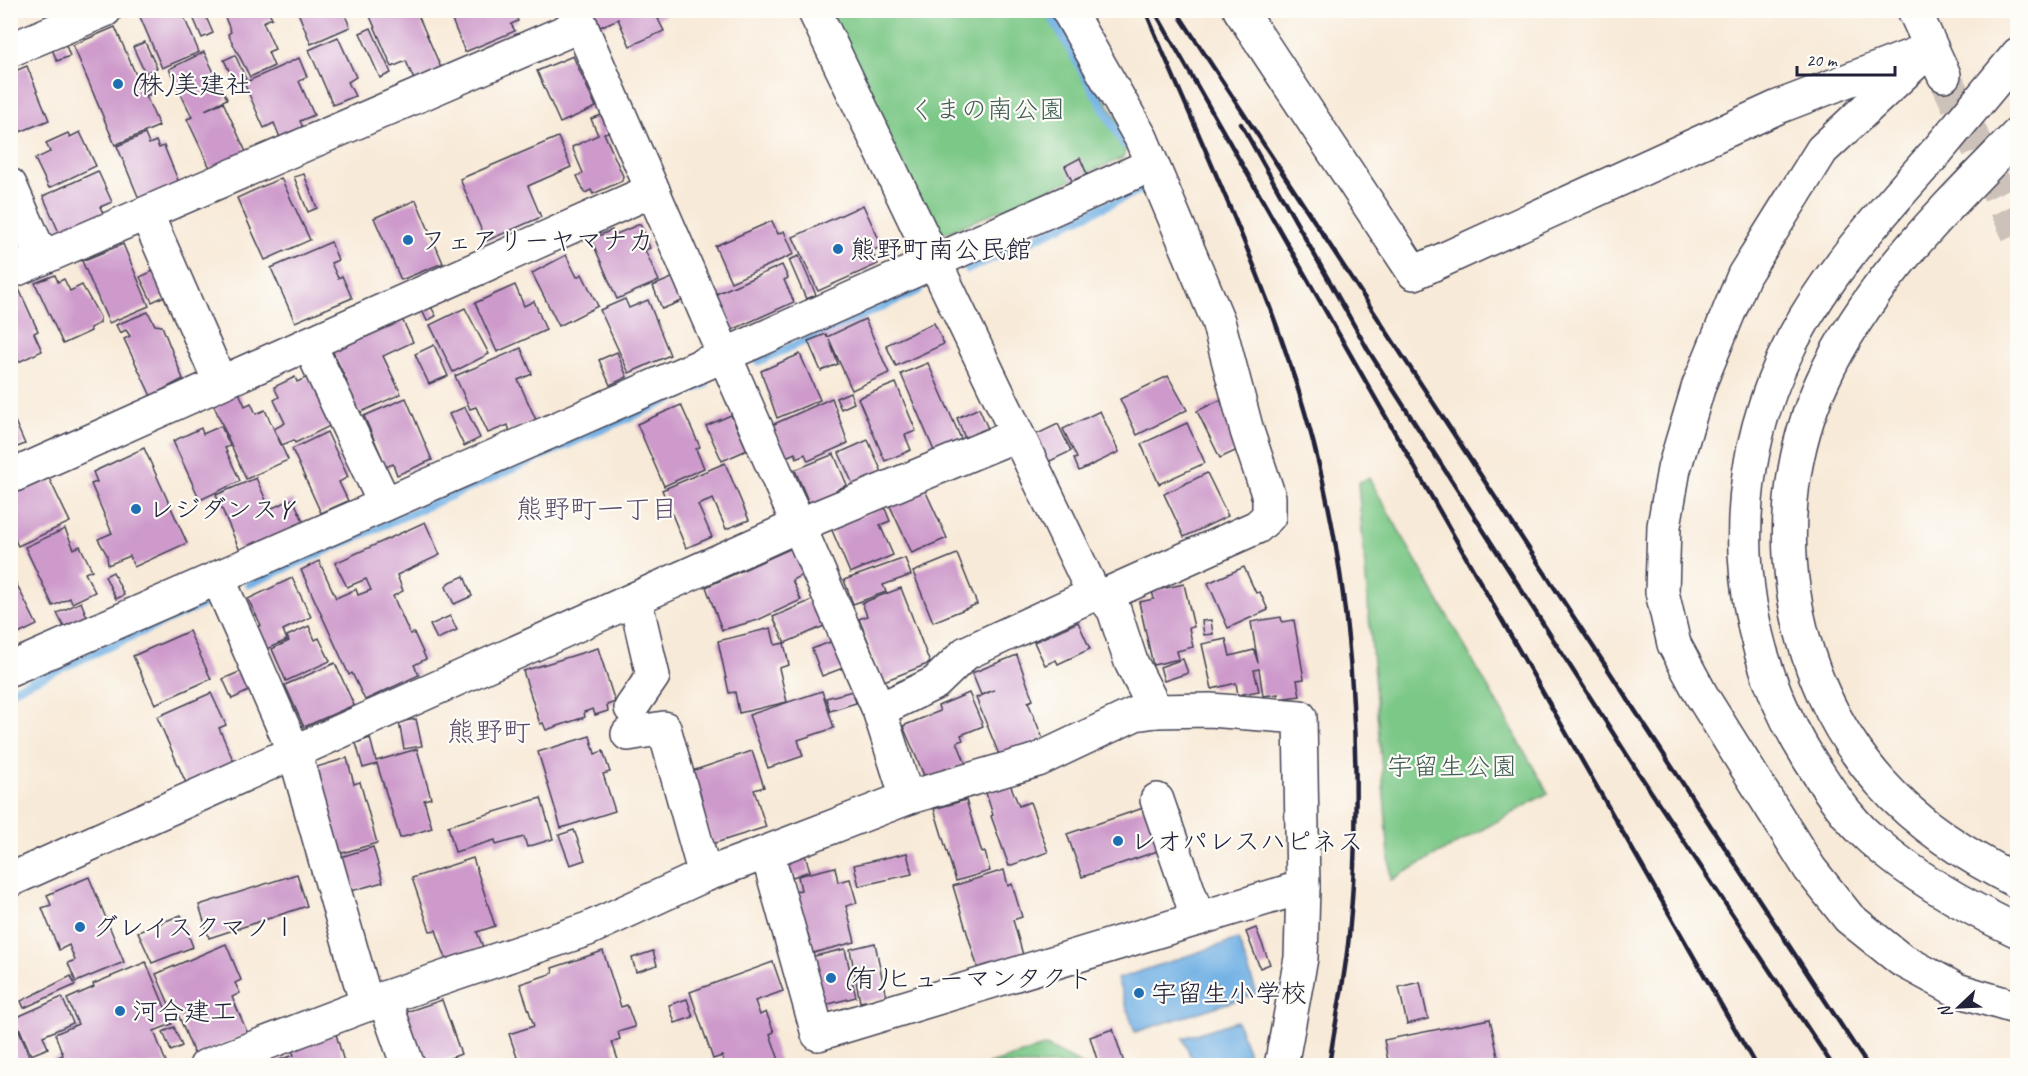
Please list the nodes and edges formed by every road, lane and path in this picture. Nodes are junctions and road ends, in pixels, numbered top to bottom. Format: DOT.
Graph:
graph roads {
  1 [pos="105,10"];
  2 [pos="814,10"];
  3 [pos="1068,10"];
  4 [pos="1240,10"];
  5 [pos="1914,10"];
  6 [pos="577,18"];
  7 [pos="10,50"];
  8 [pos="2018,54"];
  9 [pos="1938,62"];
  10 [pos="2018,70"];
  11 [pos="2018,134"];
  12 [pos="2018,143"];
  13 [pos="1938,149"];
  14 [pos="1151,165"];
  15 [pos="10,184"];
  16 [pos="653,190"];
  17 [pos="1956,197"];
  18 [pos="147,215"];
  19 [pos="42,258"];
  20 [pos="935,262"];
  21 [pos="10,272"];
  22 [pos="309,344"];
  23 [pos="725,356"];
  24 [pos="220,382"];
  25 [pos="1016,435"];
  26 [pos="10,477"];
  27 [pos="386,504"];
  28 [pos="799,525"];
  29 [pos="218,578"];
  30 [pos="1099,595"];
  31 [pos="635,599"];
  32 [pos="10,669"];
  33 [pos="879,710"];
  34 [pos="1155,711"];
  35 [pos="295,753"];
  36 [pos="907,798"];
  37 [pos="1157,800"];
  38 [pos="767,852"];
  39 [pos="705,875"];
  40 [pos="10,880"];
  41 [pos="2018,882"];
  42 [pos="1303,887"];
  43 [pos="1198,919"];
  44 [pos="2018,931"];
  45 [pos="376,1002"];
  46 [pos="2018,1008"];
  47 [pos="206,1065"];
  48 [pos="408,1065"];
  49 [pos="1281,1065"];
  1 -- 7 [label="main road"];
  2 -- 20 [label="main road"];
  3 -- 14 [label="main road"];
  4 -- 9 [label="main road"];
  5 -- 9 [label="main road"];
  6 -- 16 [label="main road"];
  6 -- 18 [label="main road"];
  8 -- 13 [label="main road"];
  9 -- 46 [label="main road"];
  10 -- 13 [label="main road"];
  11 -- 17 [label="main road"];
  12 -- 17 [label="main road"];
  13 -- 44 [label="main road"];
  14 -- 20 [label="main road"];
  14 -- 30 [label="main road"];
  15 -- 19 [label="main road"];
  16 -- 22 [label="main road"];
  16 -- 23 [label="main road"];
  17 -- 41 [label="main road"];
  18 -- 19 [label="main road"];
  18 -- 24 [label="main road"];
  19 -- 21 [label="main road"];
  20 -- 23 [label="main road"];
  20 -- 25 [label="main road"];
  22 -- 24 [label="main road"];
  22 -- 27 [label="main road"];
  23 -- 27 [label="main road"];
  23 -- 28 [label="main road"];
  24 -- 26 [label="main road"];
  25 -- 28 [label="main road"];
  25 -- 30 [label="main road"];
  27 -- 29 [label="main road"];
  28 -- 31 [label="main road"];
  28 -- 33 [label="main road"];
  29 -- 32 [label="main road"];
  29 -- 35 [label="main road"];
  30 -- 33 [label="main road"];
  30 -- 34 [label="main road"];
  31 -- 35 [label="main road"];
  31 -- 39 [label="main road"];
  33 -- 36 [label="main road"];
  34 -- 36 [label="main road"];
  34 -- 42 [label="main road"];
  35 -- 40 [label="main road"];
  35 -- 45 [label="main road"];
  36 -- 38 [label="main road"];
  37 -- 43 [label="main road"];
  38 -- 39 [label="main road"];
  38 -- 43 [label="main road"];
  39 -- 45 [label="main road"];
  42 -- 43 [label="main road"];
  42 -- 49 [label="main road"];
  45 -- 47 [label="main road"];
  45 -- 48 [label="main road"];
}
